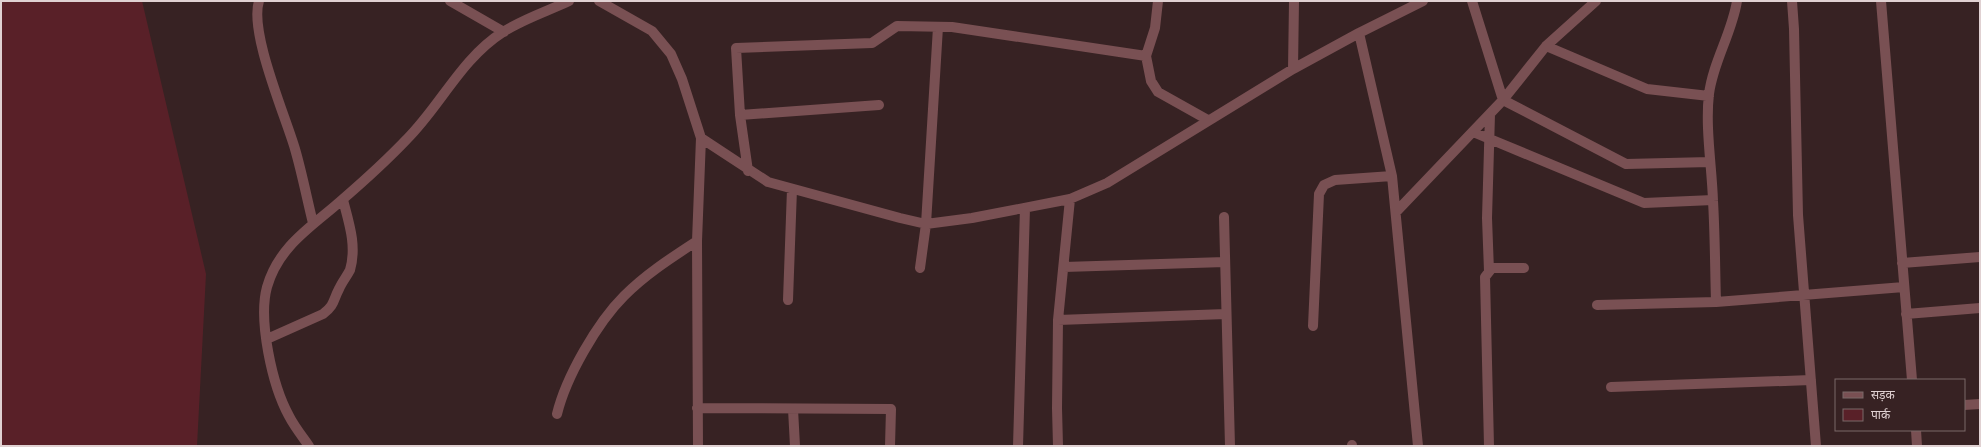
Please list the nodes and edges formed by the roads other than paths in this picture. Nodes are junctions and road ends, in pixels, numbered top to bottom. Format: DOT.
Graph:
graph roads {
  1 [pos="259,1"];
  2 [pos="450,1"];
  3 [pos="569,1"];
  4 [pos="599,1"];
  5 [pos="1158,1"];
  6 [pos="1294,1"];
  7 [pos="1423,1"];
  8 [pos="1472,1"];
  9 [pos="1596,1"];
  10 [pos="1737,1"];
  11 [pos="1792,1"];
  12 [pos="1881,1"];
  13 [pos="938,27"];
  14 [pos="504,32"];
  15 [pos="1359,33"];
  16 [pos="1546,46"];
  17 [pos="1146,56"];
  18 [pos="1293,69"];
  19 [pos="1709,96"];
  20 [pos="1503,100"];
  21 [pos="879,105"];
  22 [pos="740,114"];
  23 [pos="1490,114"];
  24 [pos="1208,120"];
  25 [pos="1473,132"];
  26 [pos="701,138"];
  27 [pos="1490,140"];
  28 [pos="1710,162"];
  29 [pos="748,171"];
  30 [pos="1392,176"];
  31 [pos="792,189"];
  32 [pos="1070,199"];
  33 [pos="343,200"];
  34 [pos="1713,200"];
  35 [pos="1025,208"];
  36 [pos="1396,212"];
  37 [pos="1224,217"];
  38 [pos="313,223"];
  39 [pos="926,224"];
  40 [pos="697,241"];
  41 [pos="1980,257"];
  42 [pos="1225,262"];
  43 [pos="1902,263"];
  44 [pos="1064,267"];
  45 [pos="920,268"];
  46 [pos="1524,268"];
  47 [pos="1489,271"];
  48 [pos="1904,286"];
  49 [pos="1805,294"];
  50 [pos="788,300"];
  51 [pos="1716,302"];
  52 [pos="1598,305"];
  53 [pos="1980,308"];
  54 [pos="1226,314"];
  55 [pos="1906,314"];
  56 [pos="1058,320"];
  57 [pos="1313,326"];
  58 [pos="267,339"];
  59 [pos="1912,379"];
  60 [pos="1811,380"];
  61 [pos="1611,387"];
  62 [pos="1980,404"];
  63 [pos="1965,405"];
  64 [pos="697,408"];
  65 [pos="793,409"];
  66 [pos="557,414"];
  67 [pos="1916,431"];
  68 [pos="309,446"];
  69 [pos="698,446"];
  70 [pos="795,446"];
  71 [pos="890,446"];
  72 [pos="1018,446"];
  73 [pos="1058,446"];
  74 [pos="1230,446"];
  75 [pos="1418,446"];
  76 [pos="1489,446"];
  77 [pos="1813,446"];
  78 [pos="1917,446"];
  1 -- 38 [label="street"];
  2 -- 14 [label="street"];
  3 -- 14 [label="street"];
  4 -- 26 [label="street"];
  5 -- 17 [label="street"];
  6 -- 18 [label="street"];
  7 -- 15 [label="street"];
  8 -- 20 [label="street"];
  9 -- 16 [label="street"];
  10 -- 19 [label="street"];
  11 -- 49 [label="street"];
  12 -- 43 [label="street"];
  13 -- 17 [label="street"];
  13 -- 22 [label="street"];
  13 -- 39 [label="street"];
  14 -- 33 [label="street"];
  15 -- 18 [label="street"];
  15 -- 30 [label="street"];
  16 -- 19 [label="street"];
  16 -- 20 [label="street"];
  17 -- 24 [label="street"];
  18 -- 24 [label="street"];
  19 -- 28 [label="street"];
  20 -- 23 [label="street"];
  20 -- 28 [label="street"];
  21 -- 22 [label="street"];
  22 -- 29 [label="street"];
  23 -- 25 [label="street"];
  23 -- 27 [label="street"];
  24 -- 32 [label="street"];
  25 -- 27 [label="street"];
  25 -- 36 [label="street"];
  26 -- 29 [label="street"];
  26 -- 40 [label="street"];
  27 -- 34 [label="street"];
  27 -- 47 [label="street"];
  28 -- 34 [label="street"];
  29 -- 31 [label="street"];
  30 -- 36 [label="street"];
  30 -- 57 [label="street"];
  31 -- 39 [label="street"];
  31 -- 50 [label="street"];
  32 -- 35 [label="street"];
  32 -- 44 [label="street"];
  33 -- 38 [label="street"];
  33 -- 58 [label="street"];
  34 -- 51 [label="street"];
  35 -- 39 [label="street"];
  35 -- 72 [label="street"];
  36 -- 75 [label="street"];
  37 -- 42 [label="street"];
  38 -- 58 [label="street"];
  39 -- 45 [label="street"];
  40 -- 64 [label="street"];
  40 -- 66 [label="street"];
  41 -- 43 [label="street"];
  42 -- 44 [label="street"];
  42 -- 54 [label="street"];
  43 -- 48 [label="street"];
  44 -- 56 [label="street"];
  46 -- 47 [label="street"];
  47 -- 76 [label="street"];
  48 -- 49 [label="street"];
  48 -- 55 [label="street"];
  49 -- 51 [label="street"];
  49 -- 60 [label="street"];
  51 -- 52 [label="street"];
  53 -- 55 [label="street"];
  54 -- 56 [label="street"];
  54 -- 74 [label="street"];
  55 -- 59 [label="street"];
  56 -- 73 [label="street"];
  58 -- 68 [label="street"];
  60 -- 61 [label="street"];
  60 -- 77 [label="street"];
  62 -- 63 [label="street"];
  64 -- 65 [label="street"];
  64 -- 69 [label="street"];
  65 -- 70 [label="street"];
  65 -- 71 [label="street"];
  67 -- 78 [label="street"];
}
